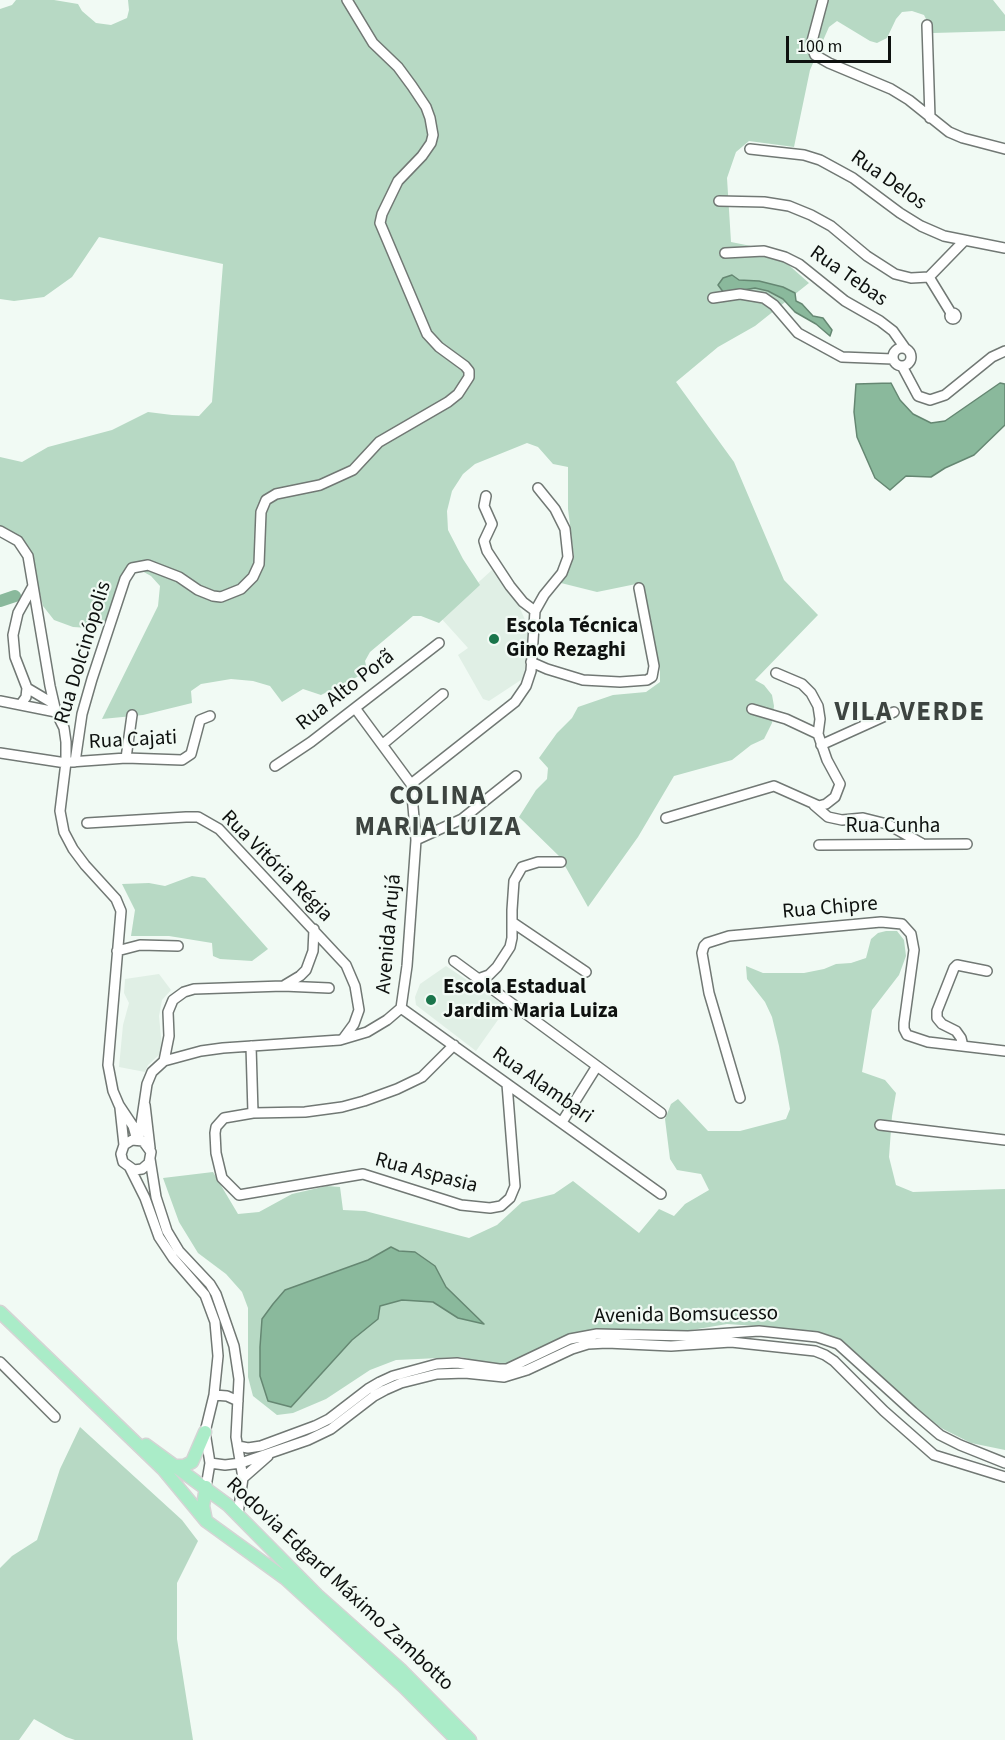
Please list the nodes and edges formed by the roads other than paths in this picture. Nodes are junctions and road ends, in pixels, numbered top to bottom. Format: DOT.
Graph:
graph roads {
  1 [pos="347,0"];
  2 [pos="823,0"];
  3 [pos="927,25"];
  4 [pos="930,118"];
  5 [pos="750,149"];
  6 [pos="1005,149"];
  7 [pos="719,201"];
  8 [pos="964,241"];
  9 [pos="1005,248"];
  10 [pos="725,253"];
  11 [pos="929,277"];
  12 [pos="713,298"];
  13 [pos="951,314"];
  14 [pos="904,348"];
  15 [pos="1005,351"];
  16 [pos="893,359"];
  17 [pos="902,366"];
  18 [pos="538,488"];
  19 [pos="486,496"];
  20 [pos="0,531"];
  21 [pos="33,586"];
  22 [pos="639,588"];
  23 [pos="535,611"];
  24 [pos="439,643"];
  25 [pos="531,662"];
  26 [pos="776,673"];
  27 [pos="27,688"];
  28 [pos="443,694"];
  29 [pos="0,701"];
  30 [pos="21,704"];
  31 [pos="55,708"];
  32 [pos="355,708"];
  33 [pos="752,710"];
  34 [pos="894,712"];
  35 [pos="132,715"];
  36 [pos="210,716"];
  37 [pos="818,734"];
  38 [pos="383,744"];
  39 [pos="821,745"];
  40 [pos="0,753"];
  41 [pos="126,758"];
  42 [pos="69,762"];
  43 [pos="275,766"];
  44 [pos="516,776"];
  45 [pos="411,784"];
  46 [pos="813,804"];
  47 [pos="666,818"];
  48 [pos="87,823"];
  49 [pos="416,840"];
  50 [pos="967,844"];
  51 [pos="819,845"];
  52 [pos="923,845"];
  53 [pos="561,862"];
  54 [pos="512,922"];
  55 [pos="314,929"];
  56 [pos="178,946"];
  57 [pos="117,951"];
  58 [pos="454,962"];
  59 [pos="987,971"];
  60 [pos="586,972"];
  61 [pos="478,979"];
  62 [pos="283,986"];
  63 [pos="329,988"];
  64 [pos="401,1008"];
  65 [pos="359,1010"];
  66 [pos="367,1032"];
  67 [pos="169,1036"];
  68 [pos="342,1039"];
  69 [pos="454,1045"];
  70 [pos="250,1046"];
  71 [pos="963,1046"];
  72 [pos="1005,1051"];
  73 [pos="182,1056"];
  74 [pos="164,1061"];
  75 [pos="597,1066"];
  76 [pos="507,1084"];
  77 [pos="740,1098"];
  78 [pos="144,1100"];
  79 [pos="119,1105"];
  80 [pos="253,1113"];
  81 [pos="661,1113"];
  82 [pos="562,1122"];
  83 [pos="880,1125"];
  84 [pos="138,1140"];
  85 [pos="1005,1140"];
  86 [pos="124,1145"];
  87 [pos="150,1148"];
  88 [pos="150,1159"];
  89 [pos="130,1168"];
  90 [pos="661,1194"];
  91 [pos="0,1312"];
  92 [pos="0,1362"];
  93 [pos="214,1395"];
  94 [pos="238,1401"];
  95 [pos="55,1417"];
  96 [pos="116,1423"];
  97 [pos="205,1432"];
  98 [pos="238,1446"];
  99 [pos="276,1451"];
  100 [pos="210,1463"];
  101 [pos="241,1463"];
  102 [pos="1005,1463"];
  103 [pos="176,1466"];
  104 [pos="243,1478"];
  105 [pos="1005,1478"];
  106 [pos="206,1487"];
  107 [pos="238,1514"];
  108 [pos="206,1521"];
  109 [pos="220,1532"];
  110 [pos="457,1740"];
  111 [pos="470,1740"];
  1 -- 42 [label="street, Rua Dolcinópolis"];
  2 -- 4 [label="street"];
  3 -- 4 [label="street"];
  4 -- 6 [label="street"];
  5 -- 8 [label="street, Rua Delos"];
  7 -- 11 [label="street"];
  8 -- 9 [label="street, Rua Delos"];
  8 -- 11 [label="street"];
  10 -- 14 [label="street, Rua Tebas"];
  11 -- 13 [label="street"];
  12 -- 16 [label="street"];
  14 -- 16 [label="street"];
  14 -- 17 [label="street"];
  15 -- 17 [label="street"];
  16 -- 17 [label="street"];
  18 -- 23 [label="street"];
  19 -- 23 [label="street"];
  20 -- 21 [label="street"];
  21 -- 27 [label="street"];
  21 -- 31 [label="street"];
  22 -- 25 [label="street"];
  23 -- 25 [label="street"];
  24 -- 32 [label="street, Rua Alto Porã"];
  25 -- 45 [label="street"];
  26 -- 37 [label="street"];
  27 -- 30 [label="street"];
  27 -- 31 [label="street"];
  28 -- 38 [label="street"];
  29 -- 30 [label="street"];
  30 -- 31 [label="street"];
  31 -- 42 [label="street"];
  32 -- 38 [label="street"];
  32 -- 43 [label="street, Rua Alto Porã"];
  33 -- 37 [label="street"];
  34 -- 39 [label="street"];
  35 -- 41 [label="street"];
  36 -- 41 [label="street, Rua Cajati"];
  37 -- 39 [label="street"];
  38 -- 45 [label="street"];
  39 -- 46 [label="street"];
  40 -- 42 [label="street, Rua Cajati"];
  41 -- 42 [label="street, Rua Cajati"];
  42 -- 57 [label="street"];
  44 -- 49 [label="street"];
  45 -- 49 [label="street, Avenida Arujá"];
  46 -- 47 [label="street"];
  46 -- 52 [label="street"];
  48 -- 55 [label="street, Rua Vitória Régia"];
  49 -- 64 [label="street, Avenida Arujá"];
  50 -- 52 [label="street, Rua Cunha"];
  51 -- 52 [label="street, Rua Cunha"];
  53 -- 54 [label="street"];
  54 -- 60 [label="street"];
  54 -- 61 [label="street"];
  55 -- 62 [label="street"];
  55 -- 65 [label="street, Rua Vitória Régia"];
  56 -- 57 [label="street"];
  57 -- 79 [label="street"];
  58 -- 61 [label="street"];
  59 -- 71 [label="street"];
  61 -- 75 [label="street"];
  62 -- 63 [label="street"];
  62 -- 67 [label="street"];
  64 -- 66 [label="street, Avenida Arujá"];
  64 -- 69 [label="street, Rua Alambari"];
  65 -- 66 [label="street, Rua Vitória Régia"];
  65 -- 68 [label="street"];
  66 -- 68 [label="street, Avenida Arujá"];
  67 -- 73 [label="street"];
  67 -- 74 [label="street"];
  68 -- 70 [label="street, Avenida Arujá"];
  69 -- 76 [label="street, Rua Alambari"];
  69 -- 80 [label="street"];
  70 -- 73 [label="street, Avenida Arujá"];
  70 -- 80 [label="street"];
  71 -- 72 [label="street, Rua Chipre"];
  71 -- 77 [label="street, Rua Chipre"];
  73 -- 74 [label="street, Avenida Arujá"];
  74 -- 78 [label="street"];
  75 -- 81 [label="street"];
  75 -- 82 [label="street"];
  76 -- 80 [label="street, Rua Aspasia"];
  76 -- 82 [label="street, Rua Alambari"];
  78 -- 84 [label="street"];
  78 -- 87 [label="street"];
  79 -- 84 [label="street"];
  79 -- 86 [label="street"];
  82 -- 90 [label="street, Rua Alambari"];
  83 -- 85 [label="street"];
  84 -- 86 [label="street"];
  84 -- 87 [label="street"];
  86 -- 89 [label="street"];
  87 -- 88 [label="street"];
  88 -- 89 [label="street"];
  88 -- 94 [label="street"];
  89 -- 93 [label="street"];
  91 -- 96 [label="main road, Rodovia Edgard Máximo Zambotto"];
  92 -- 95 [label="street"];
  93 -- 94 [label="street"];
  93 -- 97 [label="street"];
  94 -- 98 [label="street"];
  96 -- 103 [label="main road, Rodovia Edgard Máximo Zambotto"];
  96 -- 108 [label="main road, Rodovia Edgard Máximo Zambotto"];
  97 -- 100 [label="street"];
  97 -- 103 [label="main road"];
  98 -- 101 [label="street"];
  98 -- 102 [label="street, Avenida Bomsucesso"];
  99 -- 101 [label="street, Avenida Bomsucesso"];
  99 -- 104 [label="street"];
  99 -- 105 [label="street, Avenida Bomsucesso"];
  100 -- 101 [label="street, Avenida Bomsucesso"];
  100 -- 106 [label="street"];
  101 -- 104 [label="street"];
  103 -- 106 [label="main road, Rodovia Edgard Máximo Zambotto"];
  104 -- 107 [label="street"];
  106 -- 107 [label="main road, Rodovia Edgard Máximo Zambotto"];
  106 -- 108 [label="main road"];
  107 -- 109 [label="main road"];
  107 -- 111 [label="main road, Rodovia Edgard Máximo Zambotto"];
  108 -- 109 [label="main road, Rodovia Edgard Máximo Zambotto"];
  109 -- 110 [label="main road, Rodovia Edgard Máximo Zambotto"];
}
